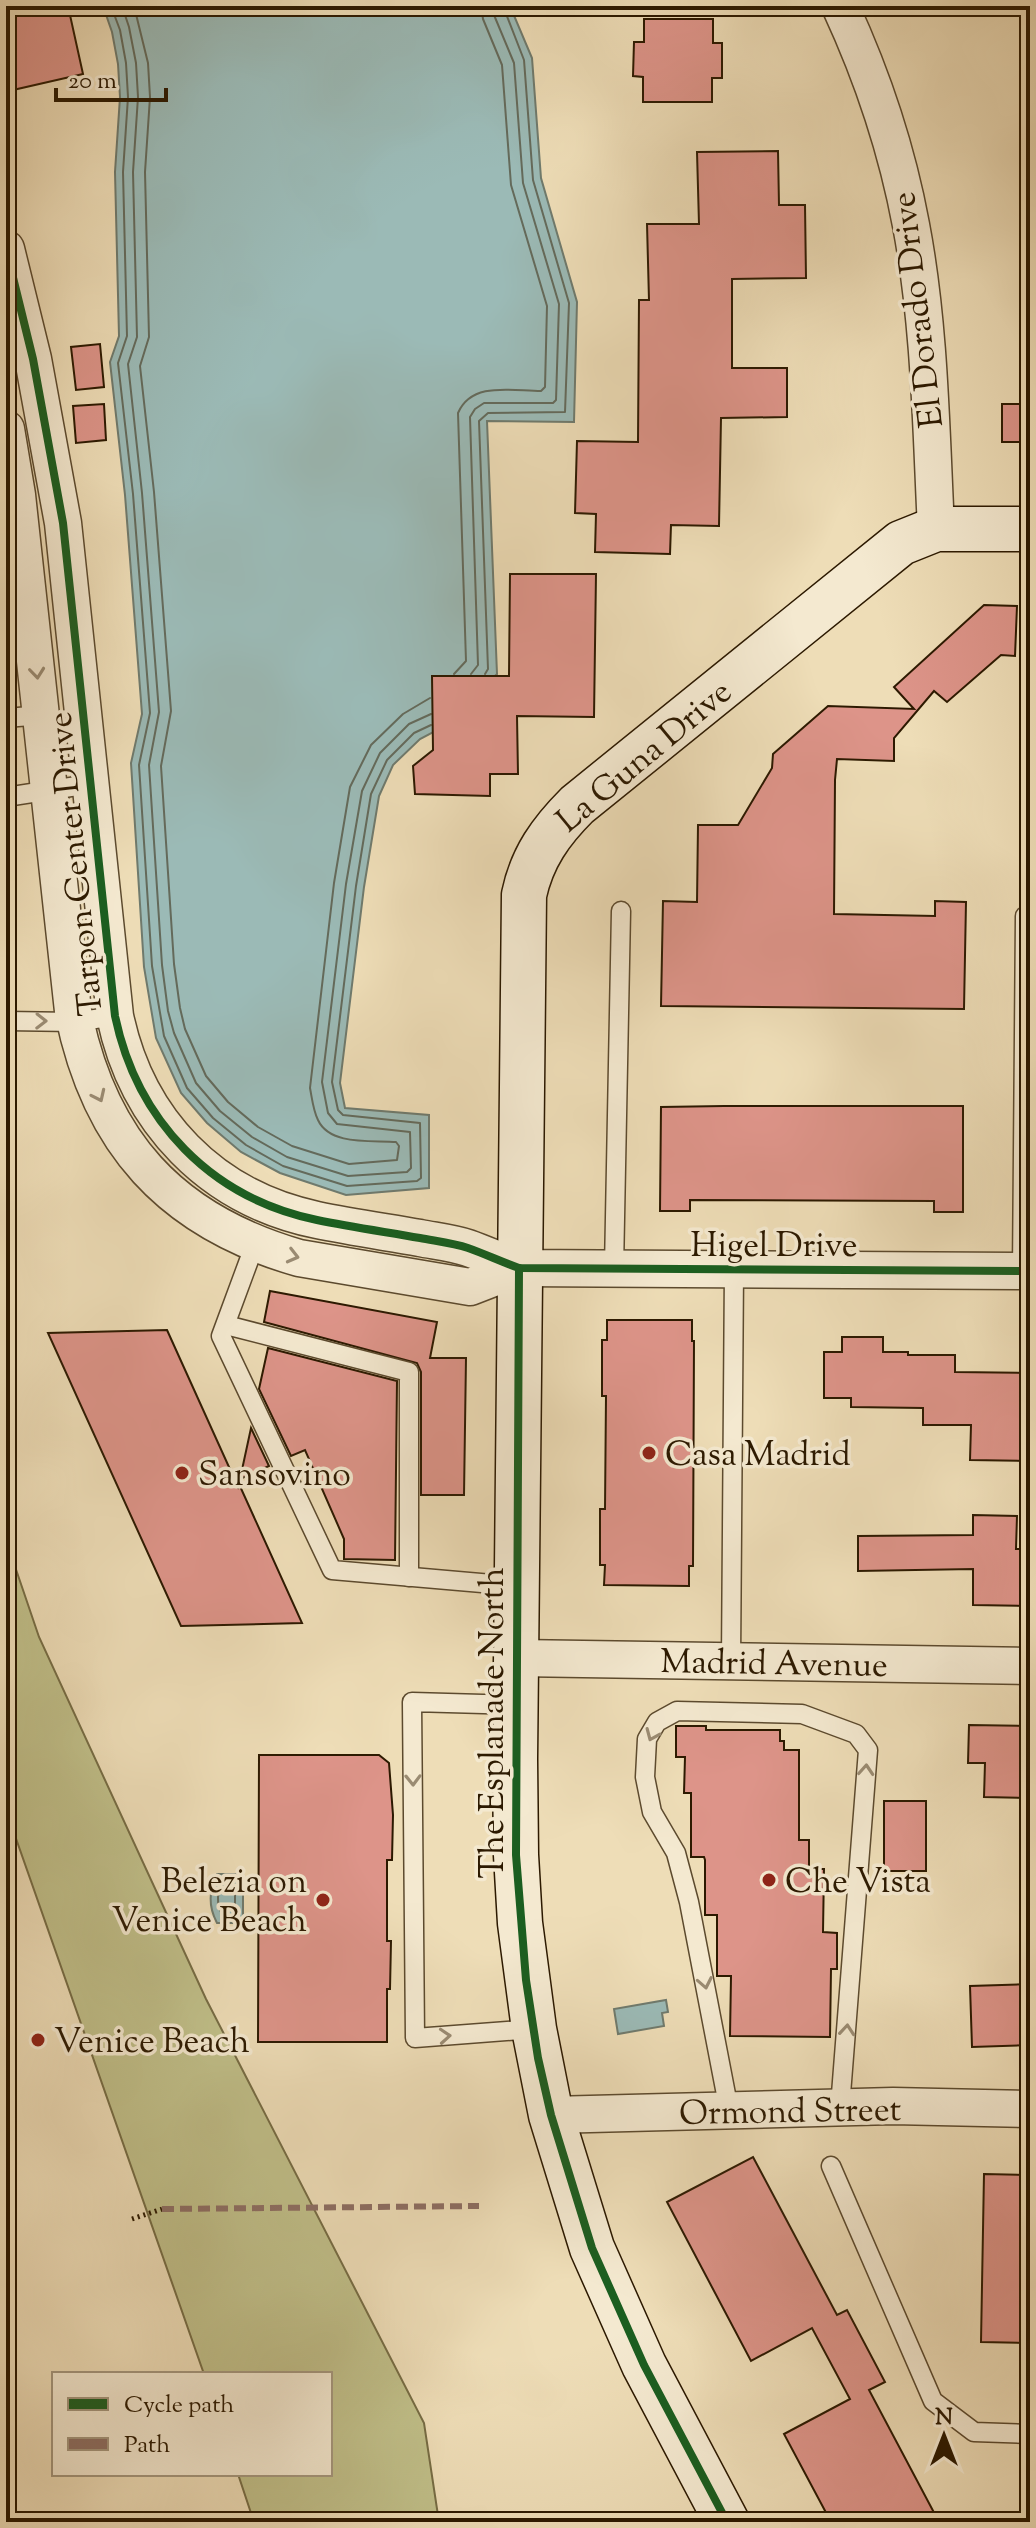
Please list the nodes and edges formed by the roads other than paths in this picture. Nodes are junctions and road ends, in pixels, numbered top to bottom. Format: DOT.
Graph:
graph roads {
  1 [pos="840,6"];
  2 [pos="6,249"];
  3 [pos="6,431"];
  4 [pos="936,529"];
  5 [pos="1030,529"];
  6 [pos="19,621"];
  7 [pos="42,715"];
  8 [pos="6,718"];
  9 [pos="90,784"];
  10 [pos="49,789"];
  11 [pos="6,797"];
  12 [pos="621,911"];
  13 [pos="1025,916"];
  14 [pos="115,1016"];
  15 [pos="6,1021"];
  16 [pos="75,1022"];
  17 [pos="255,1244"];
  18 [pos="519,1268"];
  19 [pos="614,1269"];
  20 [pos="734,1269"];
  21 [pos="1026,1271"];
  22 [pos="226,1325"];
  23 [pos="409,1577"];
  24 [pos="516,1586"];
  25 [pos="517,1658"];
  26 [pos="731,1661"];
  27 [pos="1030,1666"];
  28 [pos="516,1705"];
  29 [pos="534,2029"];
  30 [pos="840,2107"];
  31 [pos="1030,2109"];
  32 [pos="729,2110"];
  33 [pos="551,2115"];
  34 [pos="831,2166"];
  35 [pos="1030,2434"];
  36 [pos="727,2522"];
  1 -- 4 [label="street, El Dorado Drive"];
  2 -- 9 [label="street, Tarpon Center Drive"];
  3 -- 6 [label="street, Tarpon Center Drive"];
  4 -- 5 [label="street, La Guna Drive"];
  4 -- 18 [label="street, La Guna Drive"];
  6 -- 7 [label="street, Tarpon Center Drive, one-way"];
  7 -- 8 [label="lane"];
  7 -- 10 [label="street, Tarpon Center Drive"];
  9 -- 10 [label="lane"];
  9 -- 14 [label="street, Tarpon Center Drive"];
  10 -- 11 [label="lane"];
  10 -- 16 [label="street, Tarpon Center Drive"];
  12 -- 19 [label="lane"];
  13 -- 21 [label="lane"];
  14 -- 16 [label="lane"];
  14 -- 18 [label="street, Tarpon Center Drive"];
  15 -- 16 [label="lane, one-way"];
  16 -- 17 [label="street, Tarpon Center Drive, one-way"];
  17 -- 18 [label="street, Tarpon Center Drive, one-way"];
  17 -- 22 [label="lane"];
  18 -- 19 [label="street, Higel Drive"];
  18 -- 24 [label="street, The Esplanade North"];
  19 -- 20 [label="street, Higel Drive"];
  20 -- 21 [label="street, Higel Drive"];
  20 -- 26 [label="lane"];
  22 -- 23 [label="lane"];
  22 -- 23 [label="lane"];
  23 -- 24 [label="lane"];
  24 -- 25 [label="street, The Esplanade North"];
  25 -- 26 [label="street, Madrid Avenue"];
  25 -- 28 [label="street, The Esplanade North"];
  26 -- 27 [label="street, Madrid Avenue"];
  28 -- 29 [label="street, The Esplanade North"];
  28 -- 29 [label="lane, one-way"];
  29 -- 33 [label="street, The Esplanade North"];
  30 -- 31 [label="street, Ormond Street"];
  30 -- 32 [label="street, Ormond Street"];
  30 -- 32 [label="lane, one-way"];
  32 -- 33 [label="street, Ormond Street"];
  33 -- 36 [label="street, The Esplanade North"];
  34 -- 35 [label="lane"];
}
